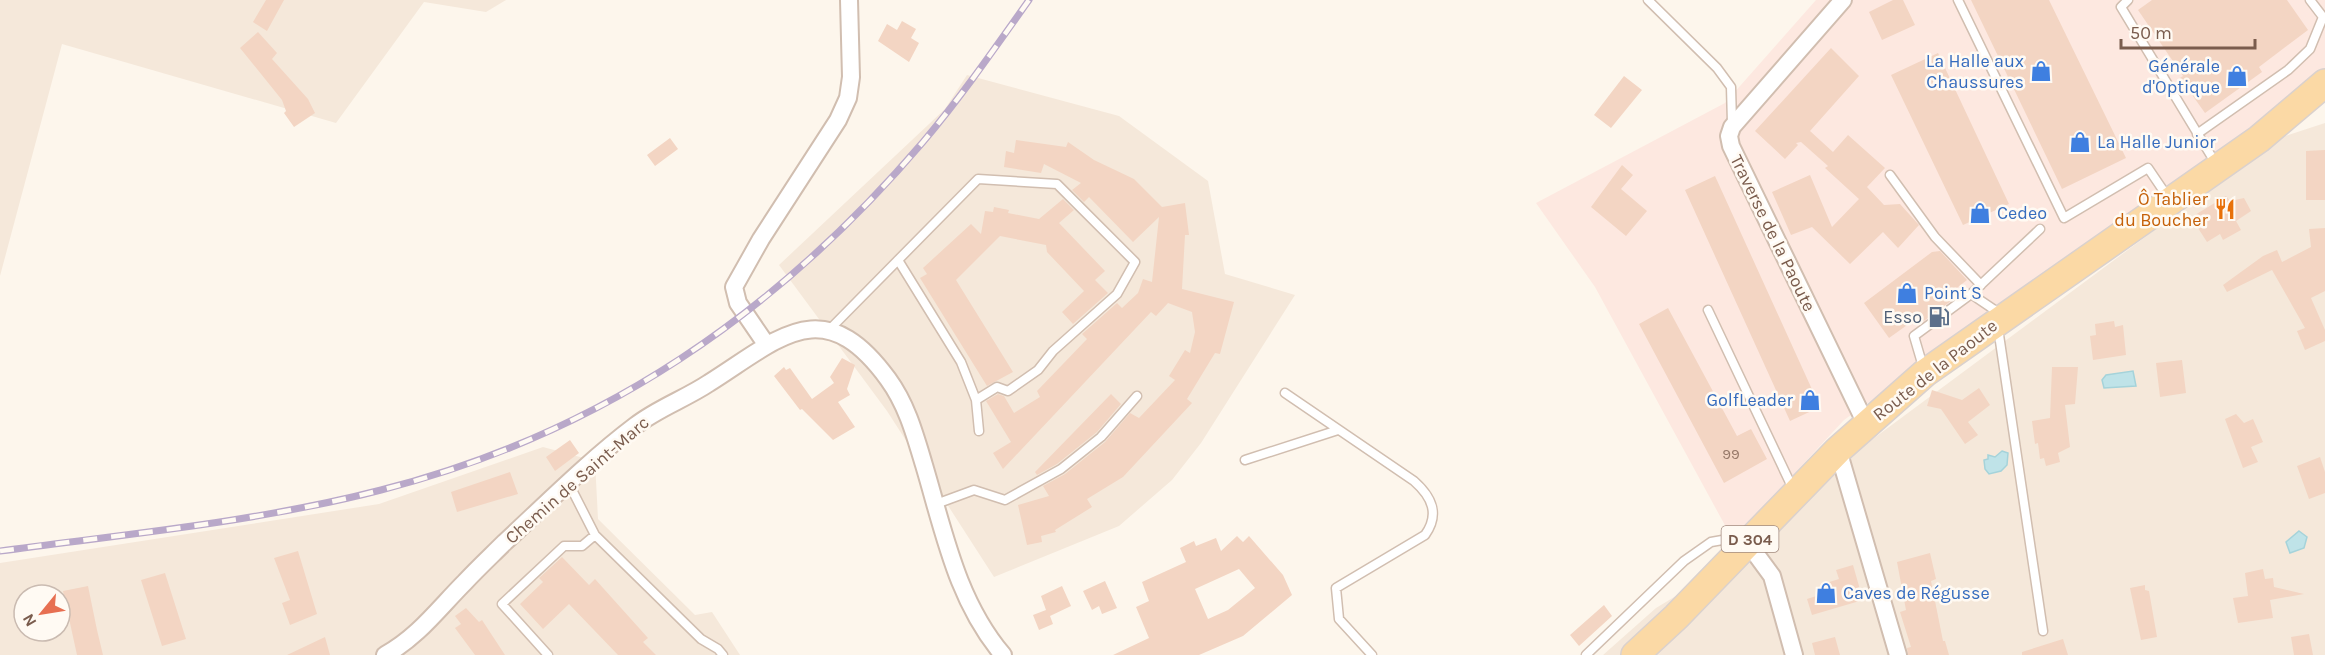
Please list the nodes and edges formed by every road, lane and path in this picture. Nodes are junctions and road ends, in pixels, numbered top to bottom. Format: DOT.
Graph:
graph roads {
  1 [pos="849,0"];
  2 [pos="1648,0"];
  3 [pos="1843,0"];
  4 [pos="1958,0"];
  5 [pos="2128,0"];
  6 [pos="2310,0"];
  7 [pos="2324,16"];
  8 [pos="2325,83"];
  9 [pos="2325,112"];
  10 [pos="1732,127"];
  11 [pos="2271,129"];
  12 [pos="2197,134"];
  13 [pos="2217,167"];
  14 [pos="1890,175"];
  15 [pos="2170,200"];
  16 [pos="2040,229"];
  17 [pos="898,260"];
  18 [pos="1981,285"];
  19 [pos="1971,294"];
  20 [pos="1708,310"];
  21 [pos="2000,319"];
  22 [pos="829,330"];
  23 [pos="766,344"];
  24 [pos="1925,373"];
  25 [pos="1285,393"];
  26 [pos="1137,396"];
  27 [pos="976,400"];
  28 [pos="1866,424"];
  29 [pos="979,430"];
  30 [pos="1338,430"];
  31 [pos="1838,450"];
  32 [pos="1245,460"];
  33 [pos="569,484"];
  34 [pos="1795,494"];
  35 [pos="936,504"];
  36 [pos="595,535"];
  37 [pos="1745,545"];
  38 [pos="2043,630"];
  39 [pos="385,655"];
  40 [pos="548,655"];
  41 [pos="723,655"];
  42 [pos="1004,655"];
  43 [pos="1372,655"];
  44 [pos="1586,655"];
  45 [pos="1635,655"];
  46 [pos="1794,655"];
  47 [pos="1898,655"];
  1 -- 23 [label="street"];
  2 -- 10 [label="lane"];
  3 -- 10 [label="street"];
  4 -- 15 [label="lane"];
  5 -- 12 [label="lane"];
  6 -- 7 [label="lane"];
  7 -- 12 [label="lane"];
  8 -- 11 [label="main road, Route de la Paoute / D 304"];
  9 -- 11 [label="main road, Route de la Paoute / D 304"];
  10 -- 28 [label="street, Traverse de la Paoute"];
  11 -- 13 [label="main road, Route de la Paoute / D 304"];
  12 -- 13 [label="lane"];
  13 -- 15 [label="main road, Route de la Paoute / D 304"];
  14 -- 18 [label="lane"];
  15 -- 21 [label="main road, Route de la Paoute / D 304"];
  16 -- 18 [label="lane"];
  17 -- 22 [label="lane"];
  17 -- 27 [label="lane"];
  17 -- 27 [label="lane"];
  18 -- 19 [label="lane"];
  19 -- 21 [label="lane"];
  19 -- 24 [label="lane"];
  20 -- 34 [label="lane"];
  21 -- 24 [label="main road, Route de la Paoute / D 304"];
  21 -- 38 [label="lane"];
  22 -- 23 [label="street, Chemin de Saint-Marc"];
  22 -- 35 [label="street"];
  23 -- 33 [label="street, Chemin de Saint-Marc"];
  24 -- 28 [label="main road, Route de la Paoute / D 304"];
  25 -- 30 [label="lane"];
  26 -- 35 [label="lane"];
  27 -- 29 [label="lane"];
  28 -- 31 [label="main road, Route de la Paoute / D 304"];
  30 -- 32 [label="lane"];
  30 -- 43 [label="lane"];
  31 -- 34 [label="main road, Route de la Paoute / D 304"];
  31 -- 47 [label="street"];
  33 -- 36 [label="lane"];
  33 -- 39 [label="street, Chemin de Saint-Marc"];
  34 -- 37 [label="main road, Route de la Paoute / D 304"];
  35 -- 42 [label="street"];
  36 -- 40 [label="lane"];
  36 -- 41 [label="lane"];
  37 -- 44 [label="lane"];
  37 -- 45 [label="main road, Route de la Paoute / D 304"];
  37 -- 46 [label="street"];
}
